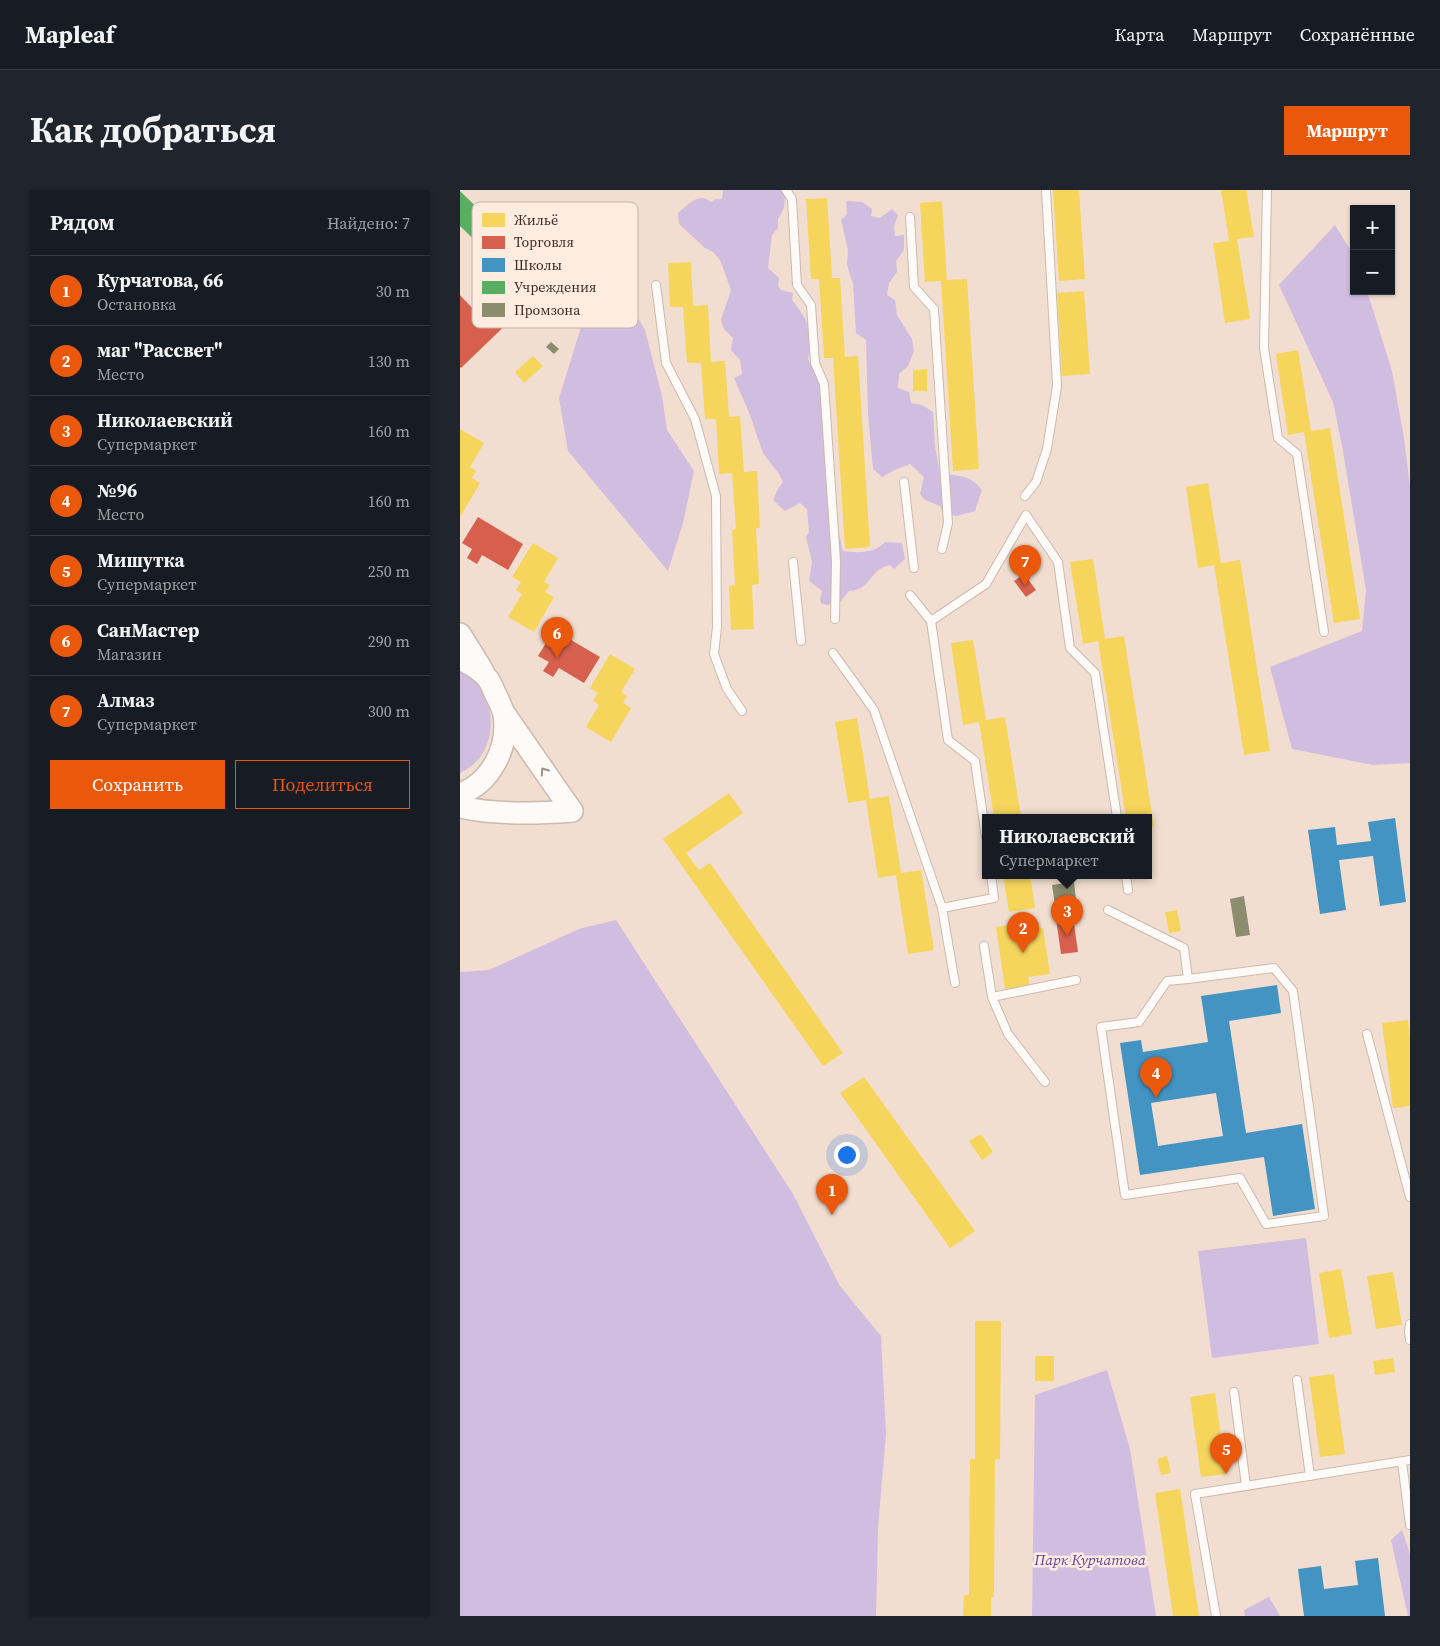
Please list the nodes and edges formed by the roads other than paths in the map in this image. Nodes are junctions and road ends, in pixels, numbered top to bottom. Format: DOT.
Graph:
graph roads {
  1 [pos="786,190"];
  2 [pos="1046,190"];
  3 [pos="1267,190"];
  4 [pos="910,217"];
  5 [pos="656,285"];
  6 [pos="904,482"];
  7 [pos="1025,496"];
  8 [pos="942,549"];
  9 [pos="792,562"];
  10 [pos="914,568"];
  11 [pos="910,595"];
  12 [pos="835,619"];
  13 [pos="931,621"];
  14 [pos="1324,632"];
  15 [pos="460,634"];
  16 [pos="800,641"];
  17 [pos="833,653"];
  18 [pos="460,659"];
  19 [pos="489,680"];
  20 [pos="742,711"];
  21 [pos="504,714"];
  22 [pos="460,794"];
  23 [pos="460,808"];
  24 [pos="983,814"];
  25 [pos="1117,814"];
  26 [pos="992,879"];
  27 [pos="1127,879"];
  28 [pos="1128,890"];
  29 [pos="942,908"];
  30 [pos="1108,910"];
  31 [pos="984,946"];
  32 [pos="1188,979"];
  33 [pos="1076,980"];
  34 [pos="954,983"];
  35 [pos="992,998"];
  36 [pos="1366,1034"];
  37 [pos="1045,1082"];
  38 [pos="1410,1197"];
  39 [pos="1410,1324"];
  40 [pos="1410,1340"];
  41 [pos="1297,1380"];
  42 [pos="1234,1392"];
  43 [pos="1406,1461"];
  44 [pos="1310,1476"];
  45 [pos="1246,1486"];
  46 [pos="1410,1525"];
  47 [pos="1216,1616"];
  1 -- 12 [label="lane"];
  2 -- 7 [label="lane"];
  3 -- 14 [label="lane"];
  4 -- 8 [label="lane"];
  5 -- 20 [label="lane"];
  6 -- 10 [label="lane"];
  9 -- 16 [label="lane"];
  11 -- 13 [label="lane"];
  13 -- 24 [label="lane"];
  13 -- 25 [label="lane"];
  15 -- 19 [label="street"];
  17 -- 29 [label="lane"];
  18 -- 19 [label="street"];
  19 -- 21 [label="street"];
  21 -- 22 [label="street"];
  23 -- 21 [label="street, one-way"];
  26 -- 29 [label="lane"];
  27 -- 28 [label="lane"];
  29 -- 34 [label="lane"];
  30 -- 32 [label="lane"];
  31 -- 35 [label="lane"];
  32 -- 32 [label="lane"];
  33 -- 35 [label="lane"];
  35 -- 37 [label="lane"];
  36 -- 38 [label="lane"];
  39 -- 40 [label="lane"];
  41 -- 44 [label="lane"];
  42 -- 45 [label="lane"];
  43 -- 44 [label="lane"];
  43 -- 46 [label="lane"];
  44 -- 45 [label="lane"];
  45 -- 47 [label="lane"];
}
